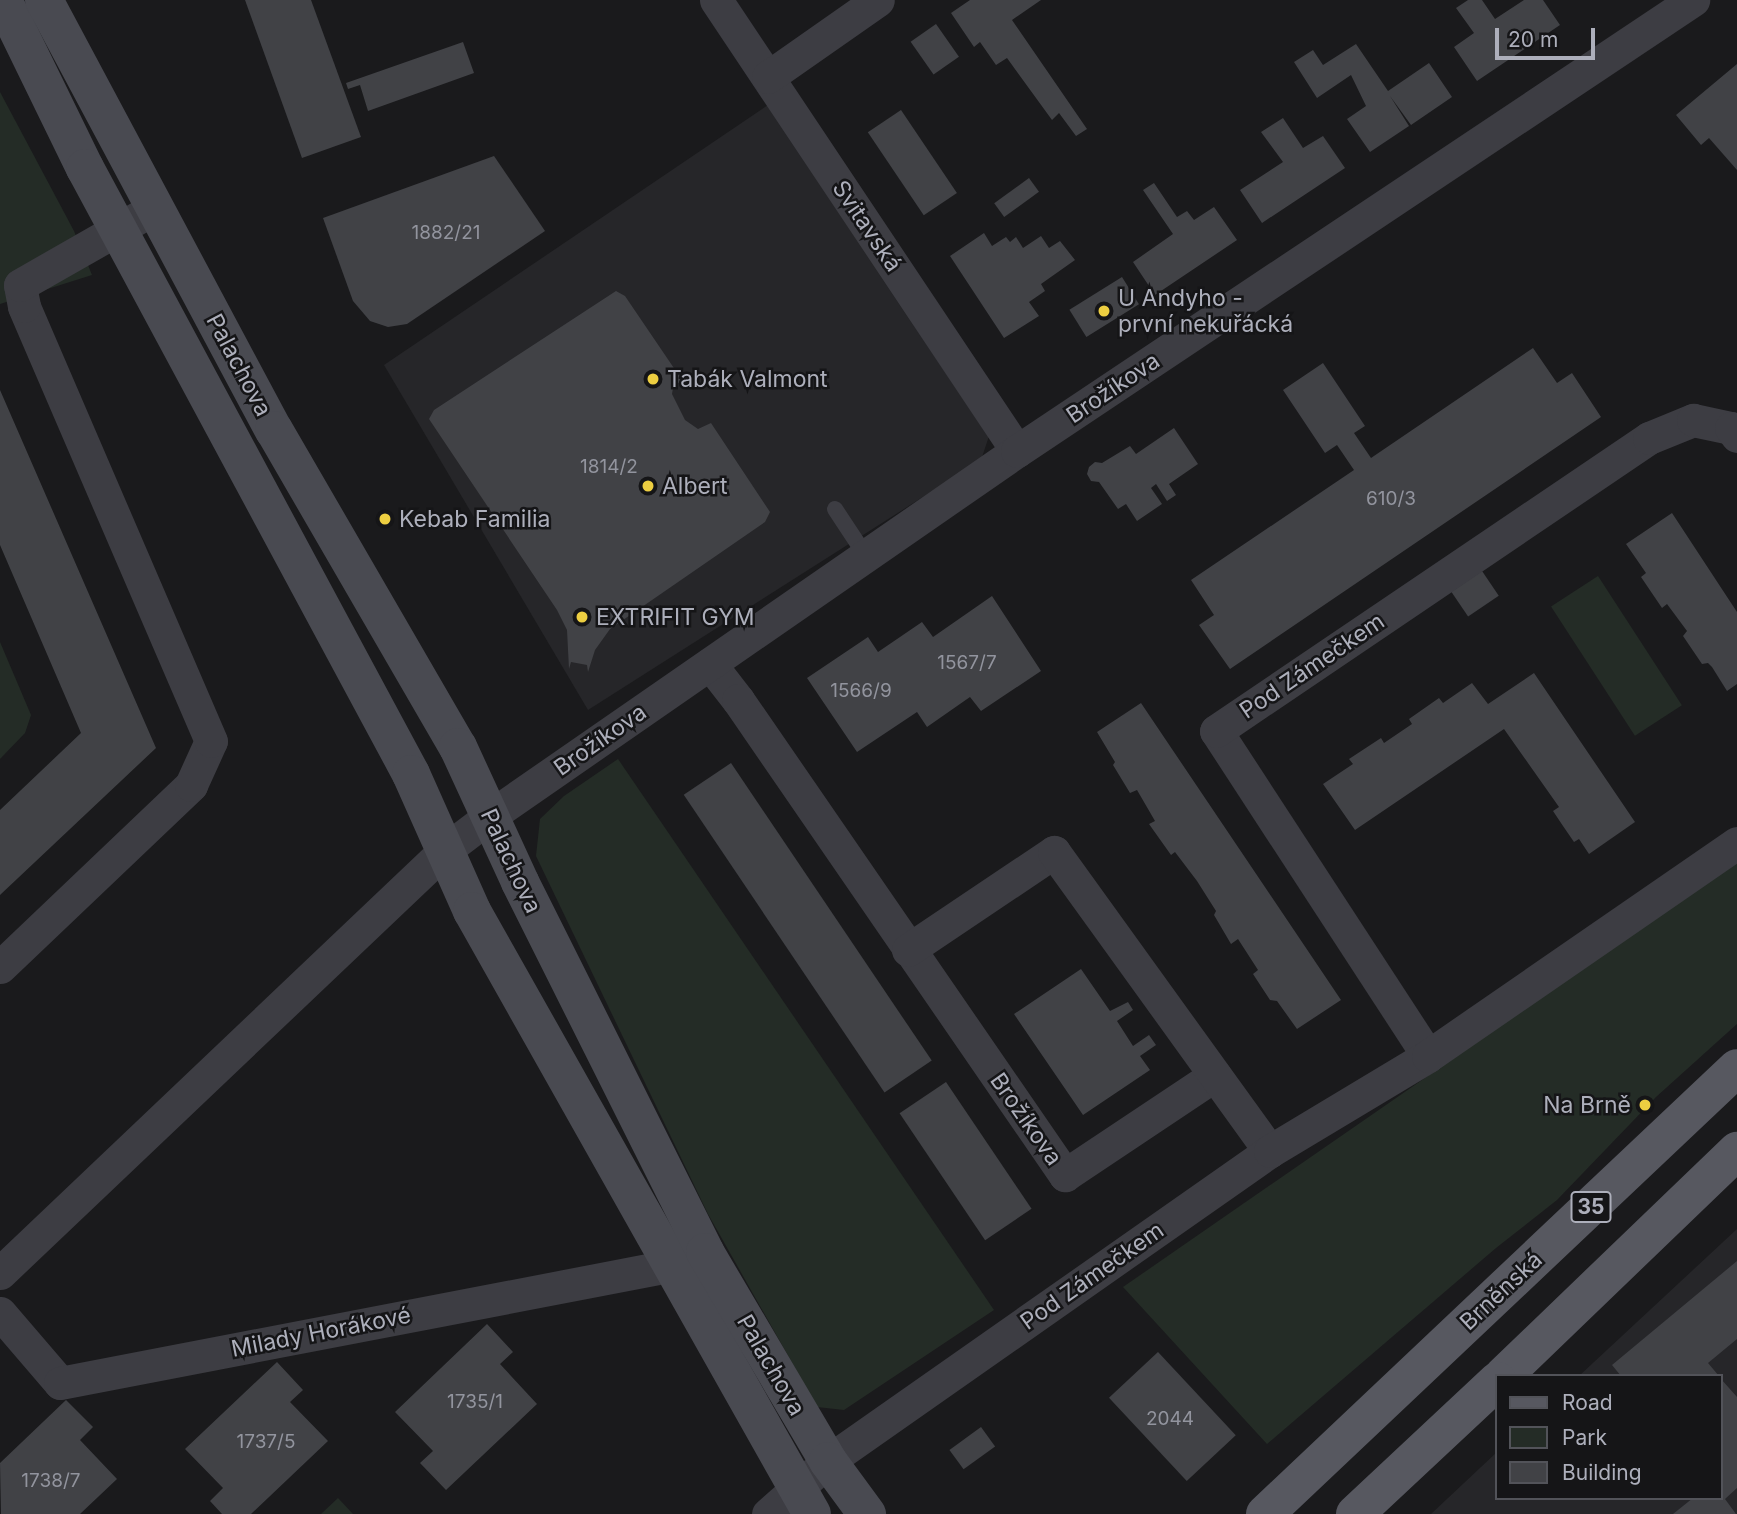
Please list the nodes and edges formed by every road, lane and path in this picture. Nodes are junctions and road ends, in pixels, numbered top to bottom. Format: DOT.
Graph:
graph roads {
  1 [pos="3,0"];
  2 [pos="44,0"];
  3 [pos="716,0"];
  4 [pos="878,0"];
  5 [pos="1693,0"];
  6 [pos="768,78"];
  7 [pos="155,208"];
  8 [pos="118,230"];
  9 [pos="1737,436"];
  10 [pos="1017,451"];
  11 [pos="835,509"];
  12 [pos="866,556"];
  13 [pos="710,664"];
  14 [pos="489,816"];
  15 [pos="1737,843"];
  16 [pos="444,851"];
  17 [pos="908,950"];
  18 [pos="0,967"];
  19 [pos="1428,1056"];
  20 [pos="1737,1068"];
  21 [pos="1215,1075"];
  22 [pos="1270,1151"];
  23 [pos="1737,1151"];
  24 [pos="674,1265"];
  25 [pos="0,1273"];
  26 [pos="0,1313"];
  27 [pos="1505,1374"];
  28 [pos="1496,1382"];
  29 [pos="828,1461"];
  30 [pos="804,1501"];
  31 [pos="768,1514"];
  32 [pos="867,1514"];
  33 [pos="1265,1514"];
  34 [pos="1355,1514"];
  1 -- 8 [label="street, Palachova"];
  2 -- 7 [label="street, Palachova"];
  3 -- 6 [label="street, Svitavská"];
  4 -- 6 [label="street"];
  5 -- 10 [label="street, Brožíkova"];
  6 -- 10 [label="street, Svitavská"];
  7 -- 8 [label="street"];
  7 -- 14 [label="street, Palachova"];
  8 -- 16 [label="street, Palachova"];
  8 -- 18 [label="street"];
  9 -- 19 [label="street, Pod Zámečkem"];
  10 -- 12 [label="street, Brožíkova"];
  11 -- 12 [label="lane"];
  12 -- 13 [label="street, Brožíkova"];
  13 -- 14 [label="street, Brožíkova"];
  13 -- 17 [label="street, Brožíkova"];
  14 -- 16 [label="street"];
  14 -- 29 [label="street, Palachova"];
  15 -- 19 [label="street, Pod Zámečkem"];
  16 -- 24 [label="street, Palachova"];
  16 -- 25 [label="street"];
  17 -- 21 [label="street"];
  17 -- 21 [label="street, Brožíkova"];
  19 -- 22 [label="street, Pod Zámečkem"];
  20 -- 33 [label="main road, Brněnská / 35"];
  21 -- 22 [label="street"];
  22 -- 29 [label="street, Pod Zámečkem"];
  23 -- 27 [label="main road"];
  24 -- 26 [label="street, Milady Horákové"];
  24 -- 30 [label="street, Palachova"];
  28 -- 34 [label="main road"];
  29 -- 30 [label="street, Pod Zámečkem"];
  29 -- 32 [label="street, Palachova"];
  30 -- 31 [label="street, Pod Zámečkem"];
}
